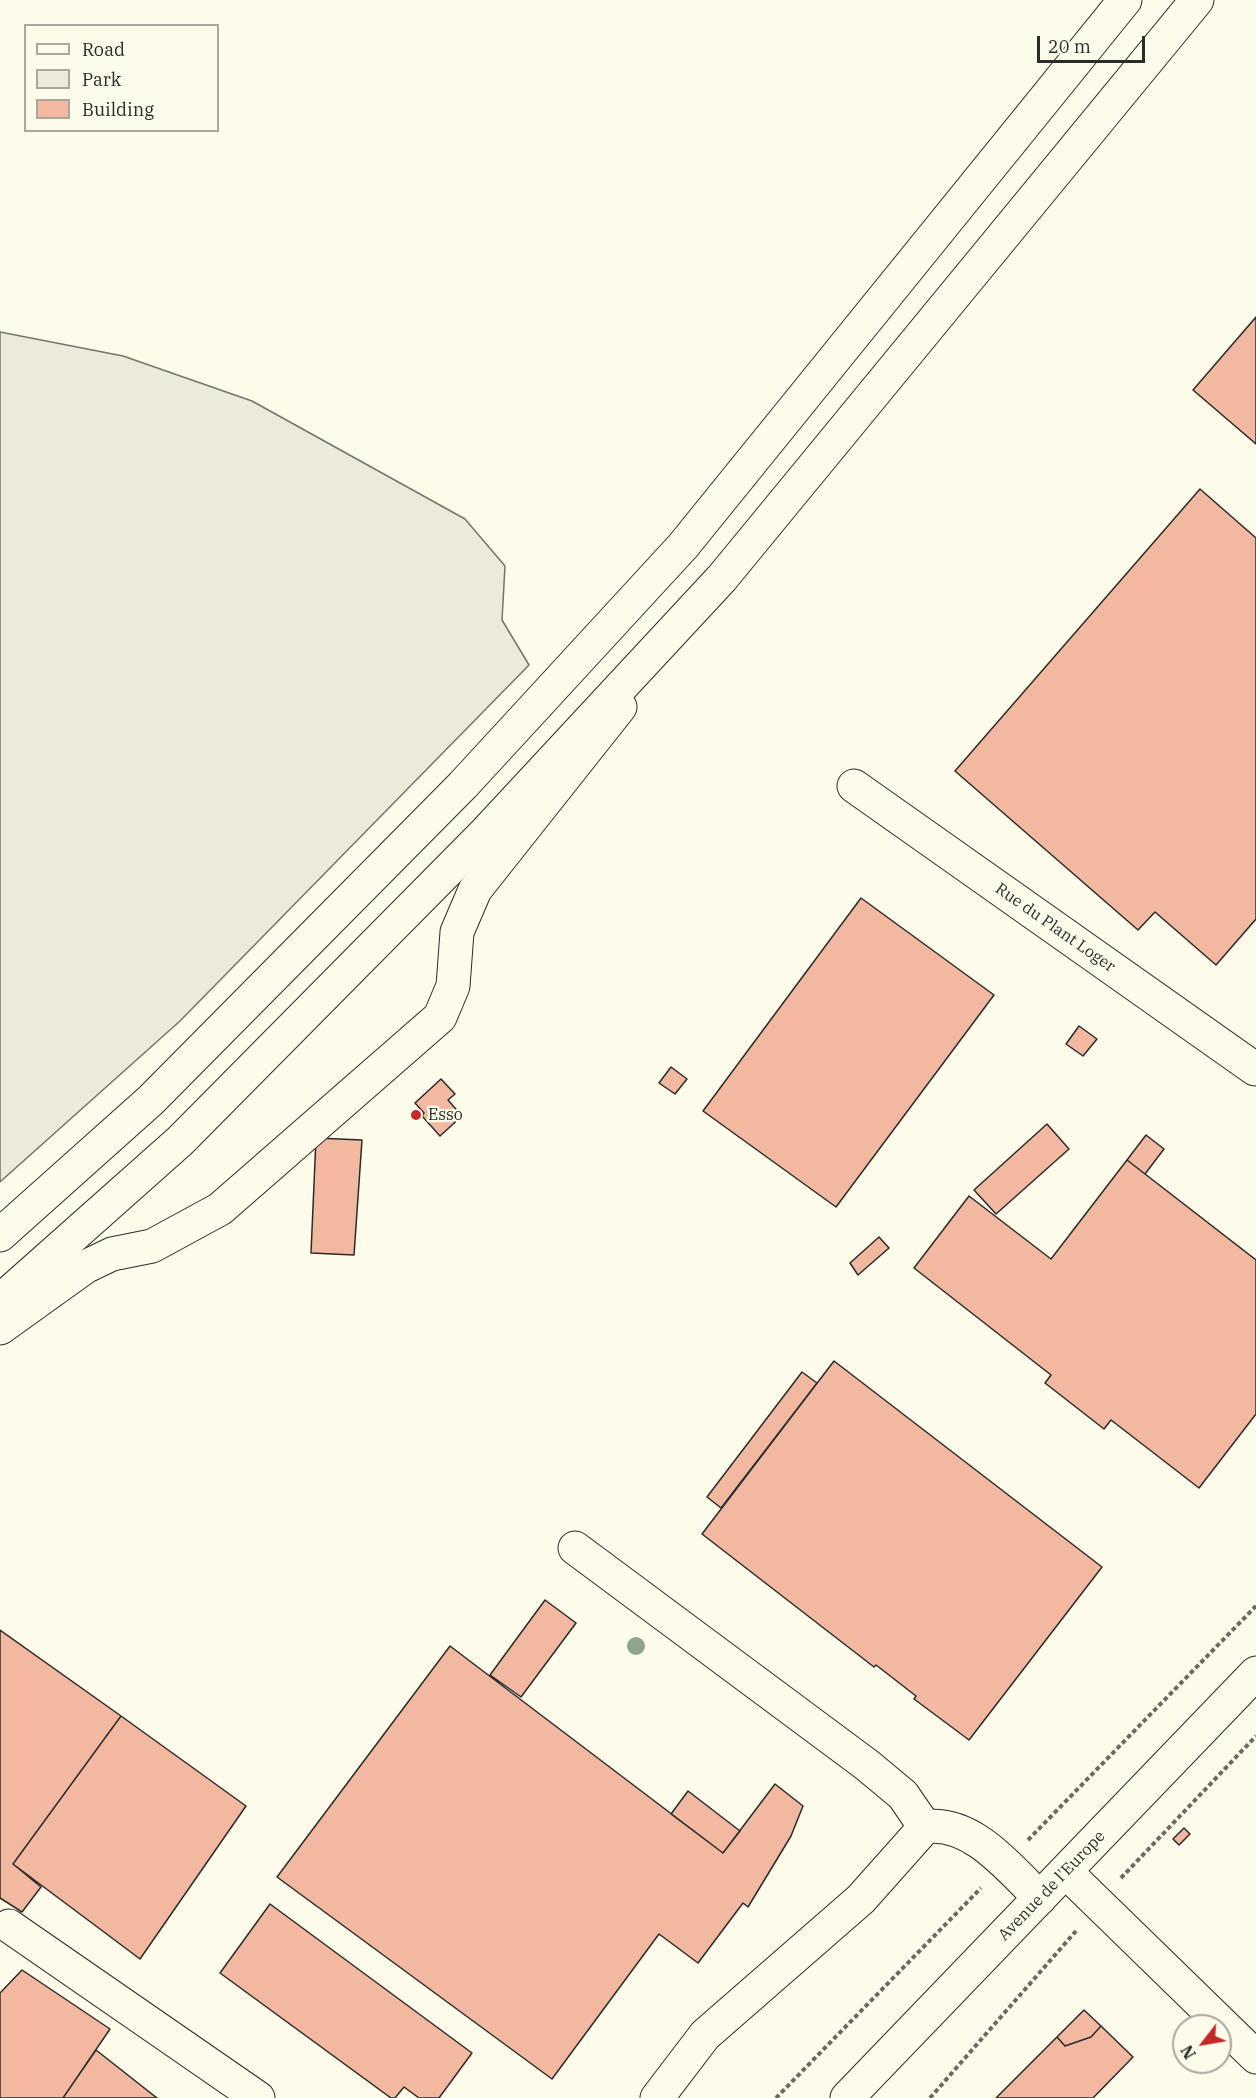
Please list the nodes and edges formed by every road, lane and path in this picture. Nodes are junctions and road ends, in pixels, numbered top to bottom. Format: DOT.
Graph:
graph roads {
  1 [pos="1125,0"];
  2 [pos="1197,0"];
  3 [pos="722,578"];
  4 [pos="854,786"];
  5 [pos="1256,1069"];
  6 [pos="0,1235"];
  7 [pos="0,1301"];
  8 [pos="0,1328"];
  9 [pos="574,1548"];
  10 [pos="1256,1673"];
  11 [pos="925,1827"];
  12 [pos="1066,1872"];
  13 [pos="1040,1898"];
  14 [pos="9,1926"];
  15 [pos="1256,2057"];
  16 [pos="258,2098"];
  17 [pos="657,2098"];
  18 [pos="847,2098"];
  1 -- 6 [label="main road"];
  2 -- 3 [label="main road"];
  3 -- 7 [label="main road"];
  3 -- 8 [label="main road"];
  4 -- 5 [label="main road, Rue du Plant Loger"];
  9 -- 11 [label="main road"];
  10 -- 12 [label="main road, Avenue de l'Europe"];
  11 -- 13 [label="main road"];
  11 -- 17 [label="main road"];
  12 -- 13 [label="main road, Avenue de l'Europe"];
  12 -- 15 [label="main road"];
  13 -- 18 [label="main road, Avenue de l'Europe"];
  14 -- 16 [label="main road"];
}
